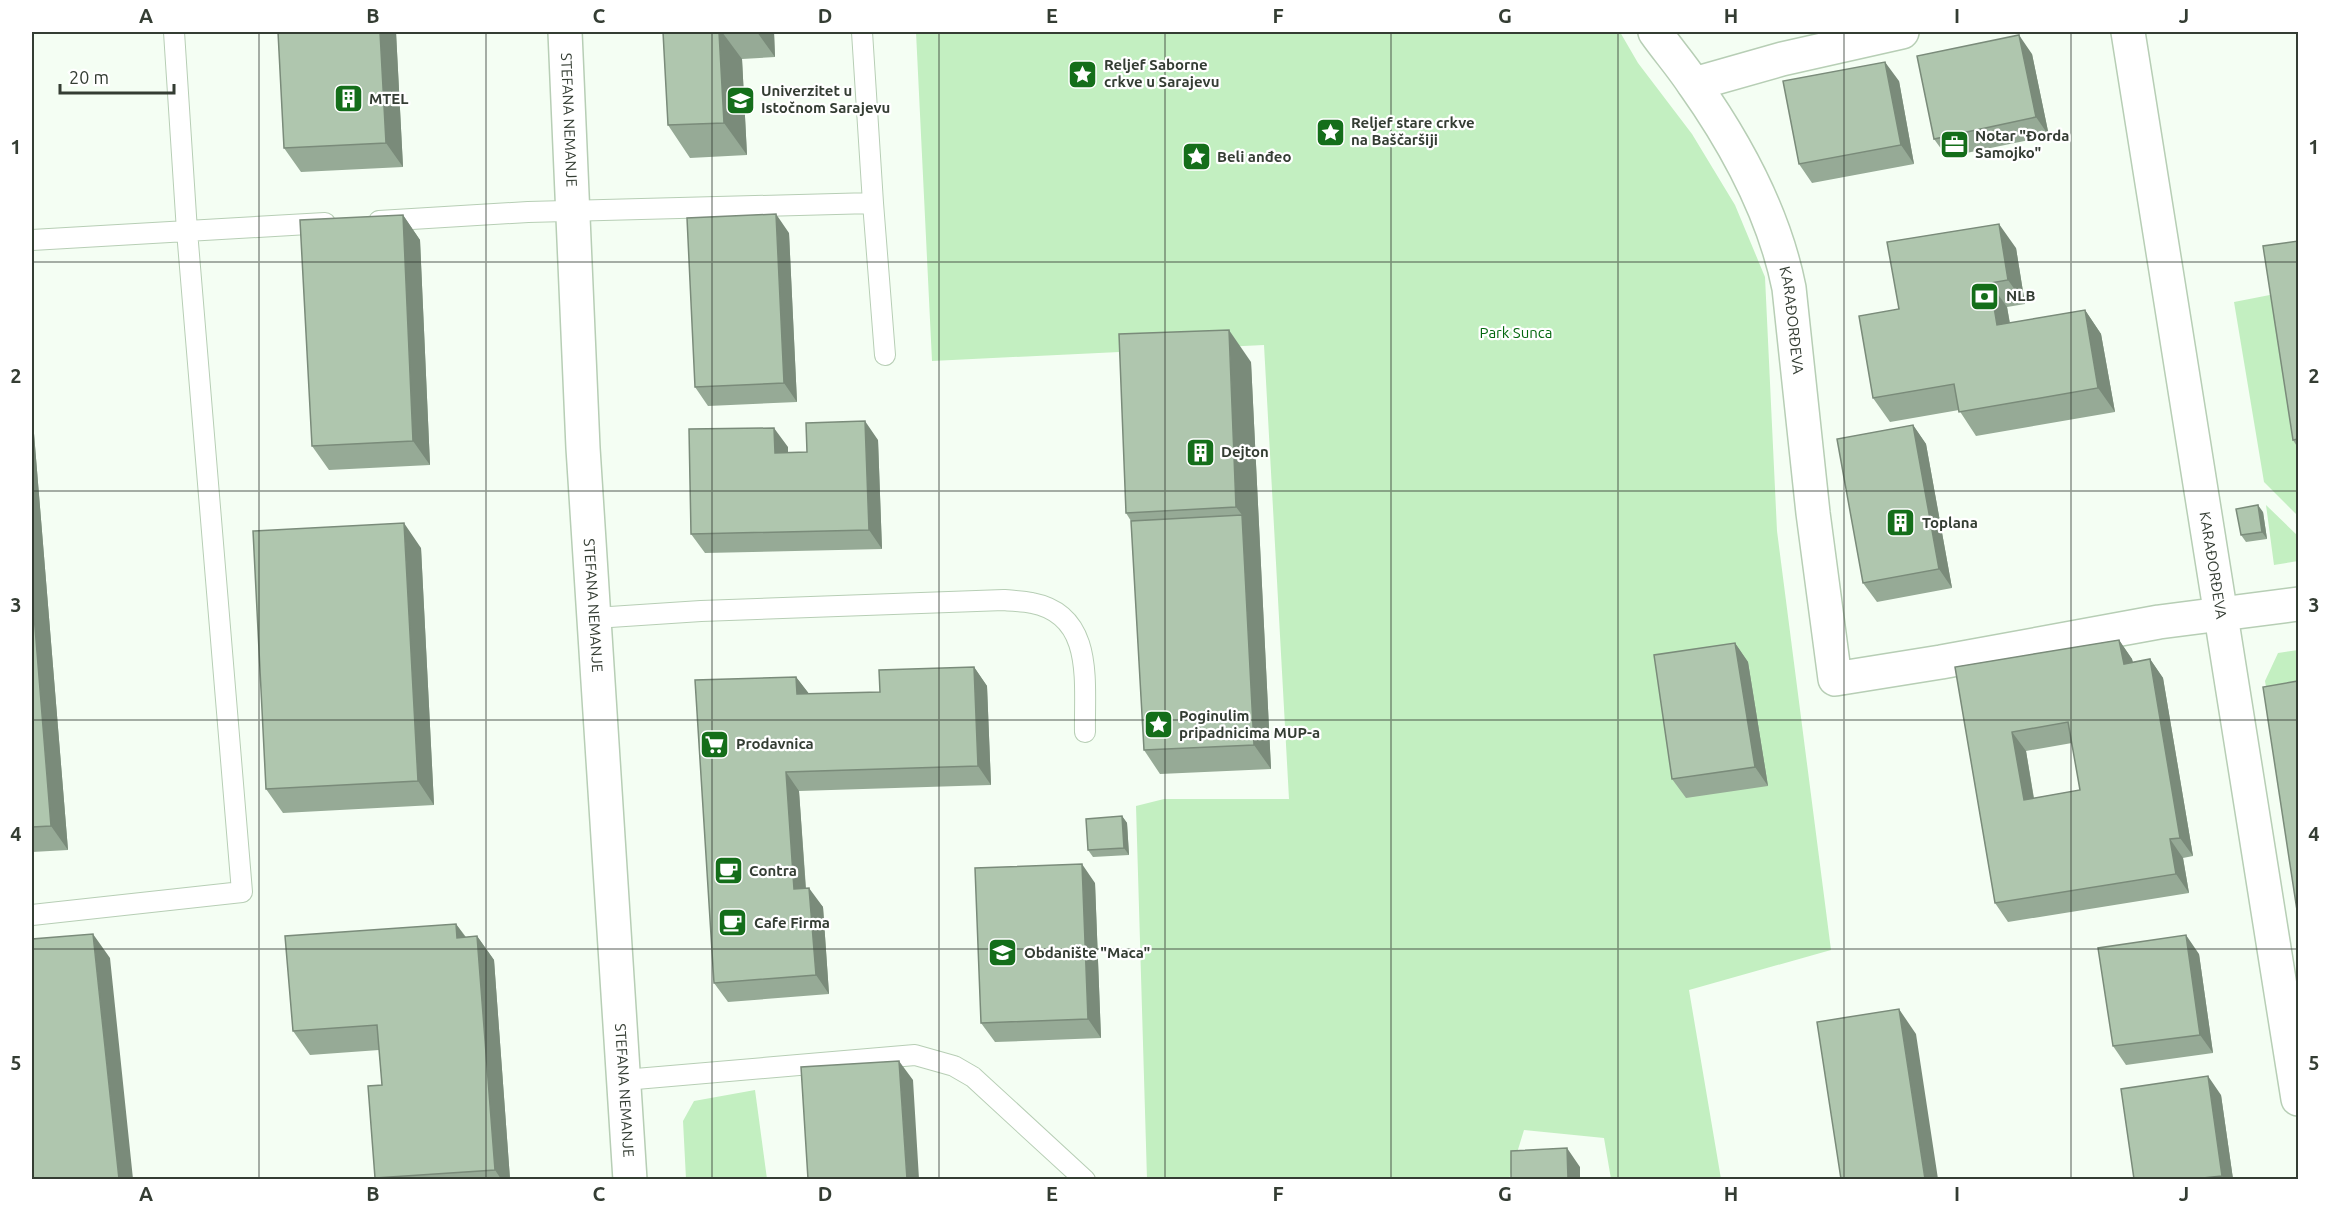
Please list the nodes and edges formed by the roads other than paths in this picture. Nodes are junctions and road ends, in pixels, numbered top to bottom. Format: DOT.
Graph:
graph roads {
  1 [pos="174,32"];
  2 [pos="565,32"];
  3 [pos="862,32"];
  4 [pos="1655,32"];
  5 [pos="1902,32"];
  6 [pos="2128,32"];
  7 [pos="1694,84"];
  8 [pos="873,203"];
  9 [pos="573,211"];
  10 [pos="187,231"];
  11 [pos="32,240"];
  12 [pos="885,355"];
  13 [pos="2298,604"];
  14 [pos="2222,613"];
  15 [pos="595,618"];
  16 [pos="1085,732"];
  17 [pos="32,915"];
  18 [pos="624,1080"];
  19 [pos="2298,1099"];
  20 [pos="630,1179"];
  21 [pos="1085,1179"];
  1 -- 10 [label="lane"];
  2 -- 9 [label="street, STEFANA NEMANJE"];
  3 -- 8 [label="lane"];
  4 -- 7 [label="street, KARAĐORĐEVA"];
  5 -- 7 [label="street"];
  6 -- 14 [label="street, KARAĐORĐEVA"];
  7 -- 14 [label="street, KARAĐORĐEVA"];
  8 -- 9 [label="lane"];
  8 -- 12 [label="lane"];
  9 -- 10 [label="lane"];
  9 -- 15 [label="street, STEFANA NEMANJE"];
  10 -- 11 [label="lane"];
  10 -- 17 [label="lane"];
  13 -- 14 [label="street"];
  14 -- 19 [label="street, KARAĐORĐEVA"];
  15 -- 16 [label="lane"];
  15 -- 18 [label="street, STEFANA NEMANJE"];
  18 -- 20 [label="street, STEFANA NEMANJE"];
  18 -- 21 [label="lane"];
}
